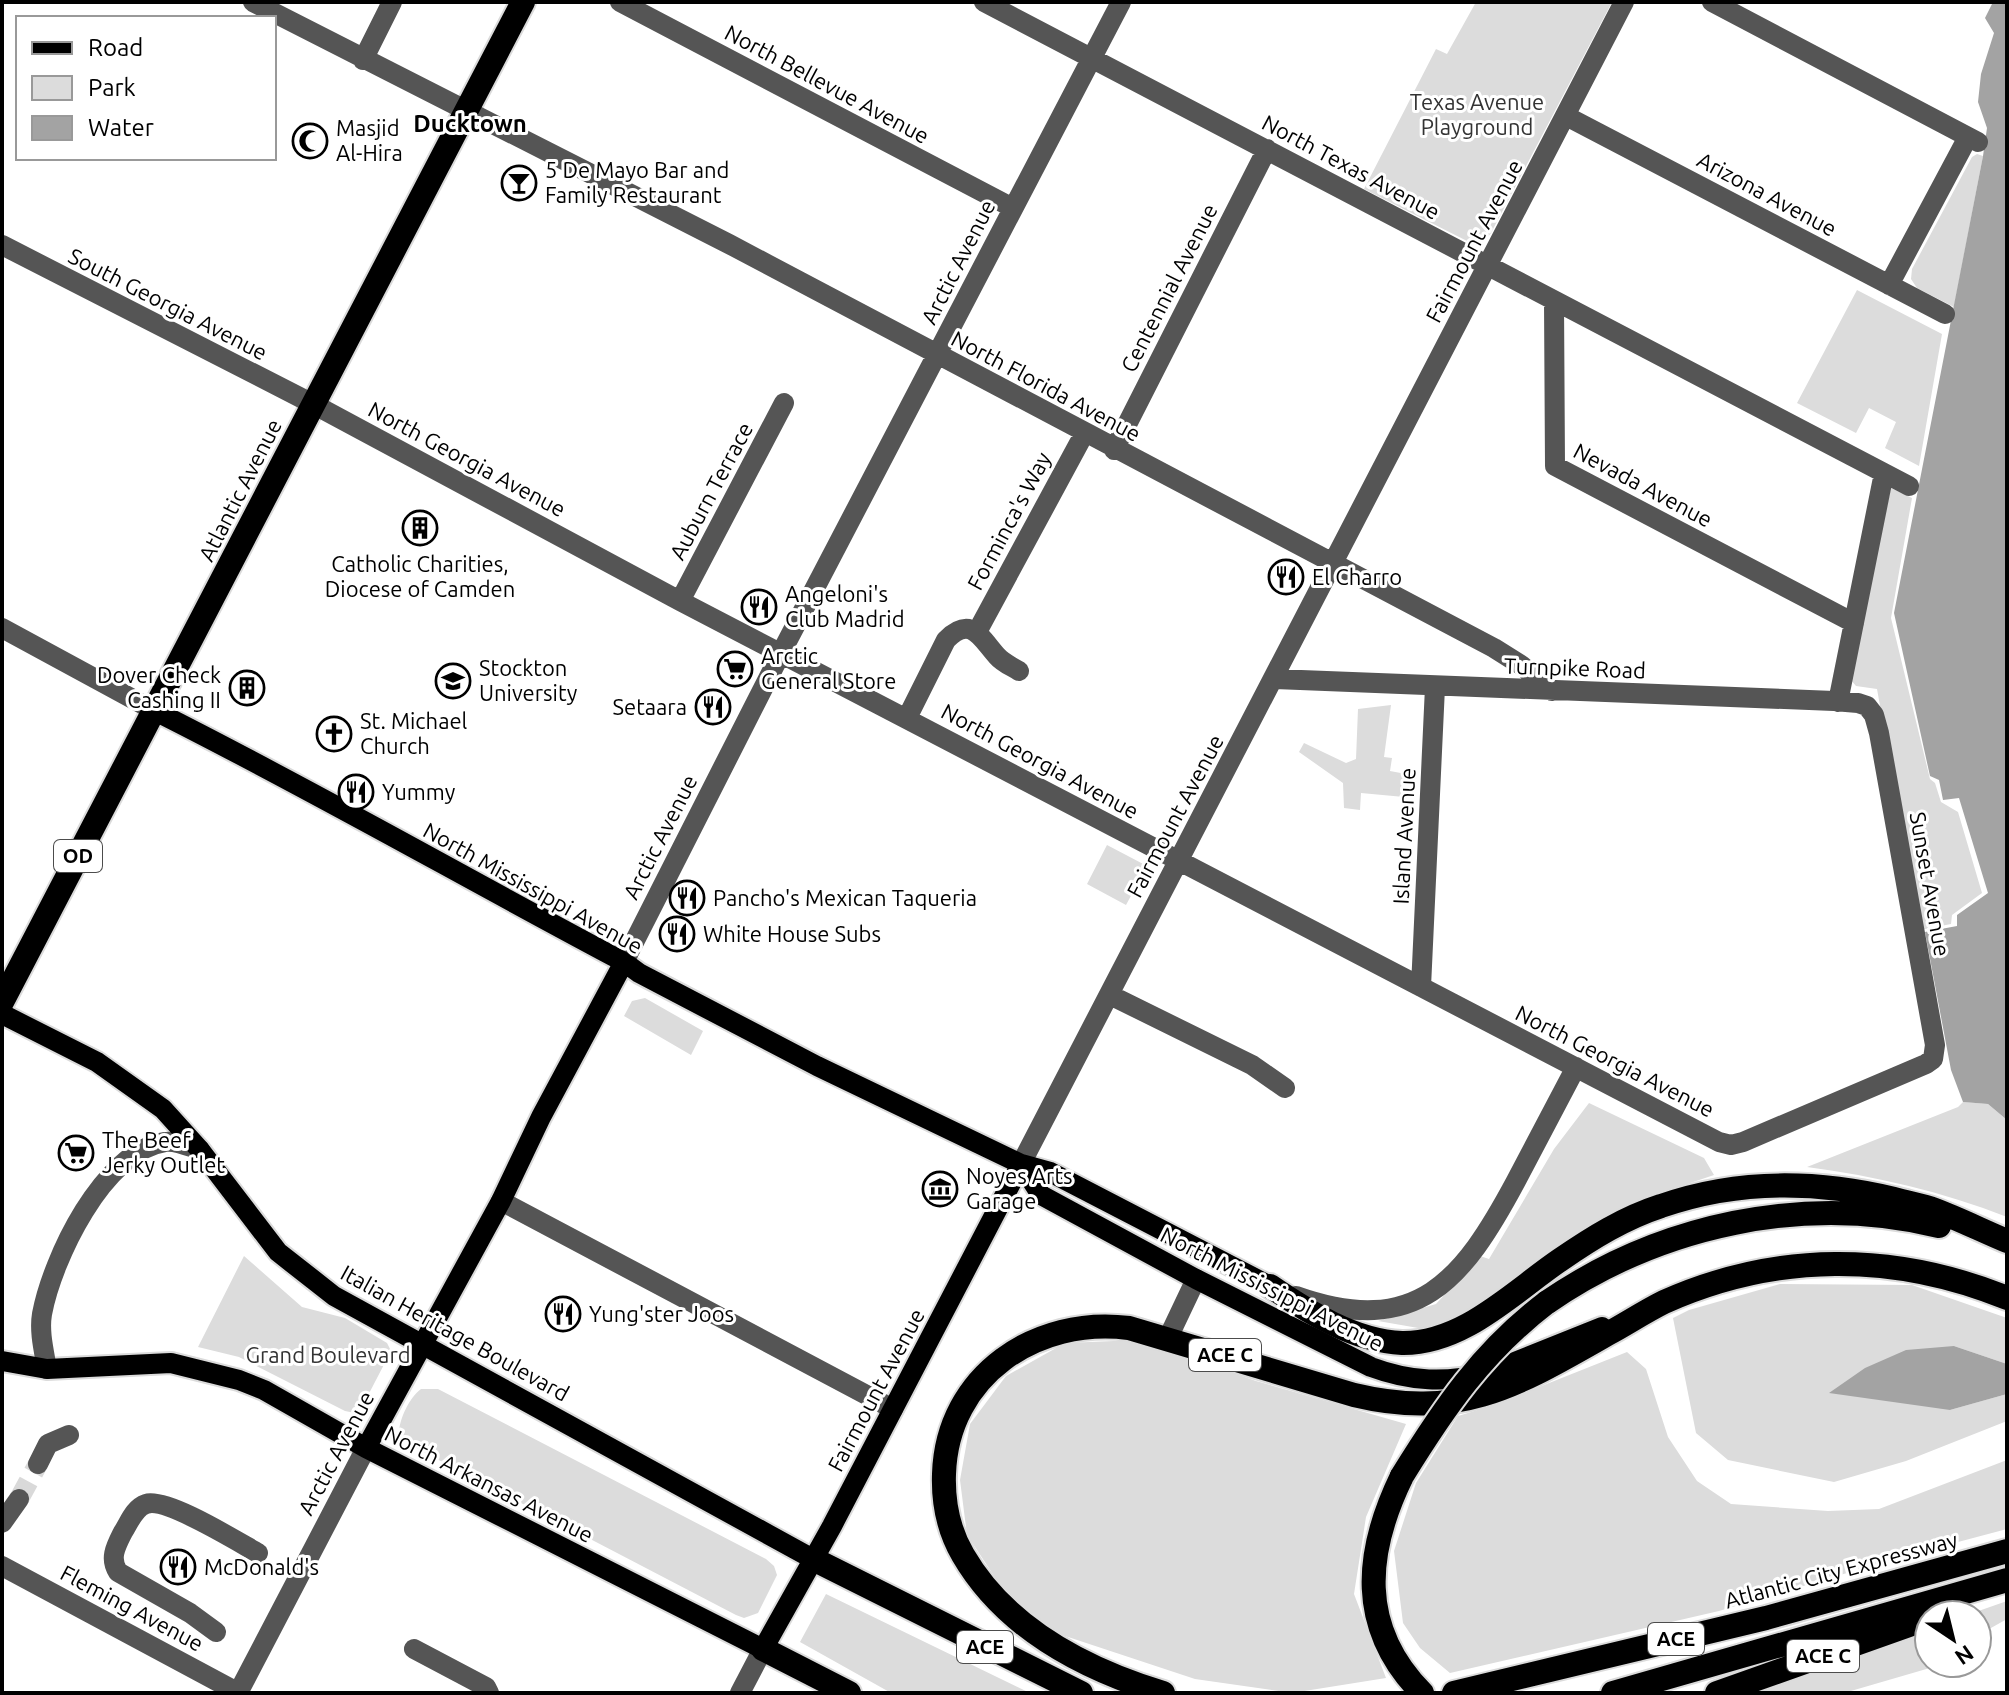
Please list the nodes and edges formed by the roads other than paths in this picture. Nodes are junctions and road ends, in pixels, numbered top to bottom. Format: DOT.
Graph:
graph roads {
  1 [pos="253,2"];
  2 [pos="392,2"];
  3 [pos="523,2"];
  4 [pos="620,2"];
  5 [pos="984,2"];
  6 [pos="1121,2"];
  7 [pos="1624,2"];
  8 [pos="1712,2"];
  9 [pos="1092,58"];
  10 [pos="363,60"];
  11 [pos="467,112"];
  12 [pos="1566,116"];
  13 [pos="1267,149"];
  14 [pos="1013,208"];
  15 [pos="2,245"];
  16 [pos="1487,267"];
  17 [pos="1889,285"];
  18 [pos="1554,302"];
  19 [pos="1945,314"];
  20 [pos="936,355"];
  21 [pos="784,403"];
  22 [pos="313,404"];
  23 [pos="1084,434"];
  24 [pos="1114,450"];
  25 [pos="1884,473"];
  26 [pos="1909,486"];
  27 [pos="1333,565"];
  28 [pos="680,601"];
  29 [pos="1854,623"];
  30 [pos="2,628"];
  31 [pos="977,632"];
  32 [pos="781,653"];
  33 [pos="1019,671"];
  34 [pos="1275,679"];
  35 [pos="1435,687"];
  36 [pos="1552,691"];
  37 [pos="1838,702"];
  38 [pos="1871,710"];
  39 [pos="155,711"];
  40 [pos="907,718"];
  41 [pos="1179,861"];
  42 [pos="624,962"];
  43 [pos="1421,987"];
  44 [pos="1110,995"];
  45 [pos="2,1002"];
  46 [pos="2,1014"];
  47 [pos="1926,1064"];
  48 [pos="1576,1067"];
  49 [pos="1285,1088"];
  50 [pos="200,1150"];
  51 [pos="1021,1164"];
  52 [pos="501,1201"];
  53 [pos="2007,1242"];
  54 [pos="1196,1279"];
  55 [pos="1270,1286"];
  56 [pos="2007,1298"];
  57 [pos="1653,1308"];
  58 [pos="1168,1338"];
  59 [pos="425,1345"];
  60 [pos="2,1361"];
  61 [pos="47,1369"];
  62 [pos="893,1409"];
  63 [pos="69,1435"];
  64 [pos="366,1448"];
  65 [pos="38,1464"];
  66 [pos="19,1499"];
  67 [pos="2,1523"];
  68 [pos="2007,1551"];
  69 [pos="258,1553"];
  70 [pos="813,1559"];
  71 [pos="2,1566"];
  72 [pos="1997,1590"];
  73 [pos="1971,1599"];
  74 [pos="1913,1617"];
  75 [pos="1913,1620"];
  76 [pos="216,1632"];
  77 [pos="414,1649"];
  78 [pos="763,1649"];
  79 [pos="238,1693"];
  80 [pos="489,1693"];
  81 [pos="740,1693"];
  82 [pos="849,1693"];
  83 [pos="1081,1693"];
  84 [pos="1163,1693"];
  85 [pos="1422,1693"];
  86 [pos="1454,1693"];
  87 [pos="1613,1693"];
  88 [pos="1717,1693"];
  1 -- 10 [label="street, North Florida Avenue"];
  2 -- 10 [label="street"];
  3 -- 11 [label="highway, Atlantic Avenue / OD"];
  4 -- 14 [label="street, North Bellevue Avenue"];
  5 -- 9 [label="street, North Texas Avenue"];
  6 -- 9 [label="street, Arctic Avenue"];
  7 -- 12 [label="street, Fairmount Avenue"];
  8 -- 17 [label="street"];
  9 -- 13 [label="street, North Texas Avenue"];
  9 -- 14 [label="street, Arctic Avenue"];
  10 -- 11 [label="street, North Florida Avenue"];
  11 -- 20 [label="street, North Florida Avenue"];
  11 -- 22 [label="highway, Atlantic Avenue / OD"];
  12 -- 16 [label="street, Fairmount Avenue"];
  12 -- 17 [label="street, Arizona Avenue"];
  13 -- 16 [label="street, North Texas Avenue"];
  13 -- 24 [label="street, Centennial Avenue"];
  14 -- 20 [label="street, Arctic Avenue"];
  15 -- 22 [label="street, South Georgia Avenue"];
  16 -- 18 [label="street, North Texas Avenue"];
  16 -- 27 [label="street, Fairmount Avenue"];
  17 -- 19 [label="street, Arizona Avenue"];
  18 -- 25 [label="street, North Texas Avenue"];
  18 -- 29 [label="street, Nevada Avenue"];
  20 -- 23 [label="street, North Florida Avenue"];
  20 -- 32 [label="street, Arctic Avenue"];
  21 -- 28 [label="street, Auburn Terrace"];
  22 -- 28 [label="street, North Georgia Avenue"];
  22 -- 39 [label="highway, Atlantic Avenue / OD"];
  23 -- 24 [label="street, North Florida Avenue"];
  23 -- 31 [label="street, Forminca's Way"];
  24 -- 27 [label="street, North Florida Avenue"];
  25 -- 26 [label="street, North Texas Avenue"];
  25 -- 29 [label="street"];
  27 -- 34 [label="street, Fairmount Avenue"];
  27 -- 36 [label="street, North Florida Avenue"];
  28 -- 32 [label="street, North Georgia Avenue"];
  29 -- 37 [label="street"];
  30 -- 39 [label="street"];
  31 -- 33 [label="street"];
  31 -- 40 [label="street"];
  32 -- 40 [label="street, North Georgia Avenue"];
  32 -- 42 [label="street, Arctic Avenue"];
  34 -- 35 [label="street, Turnpike Road"];
  34 -- 41 [label="street, Fairmount Avenue"];
  35 -- 36 [label="street, Turnpike Road"];
  35 -- 43 [label="street, Island Avenue"];
  36 -- 37 [label="street, Turnpike Road"];
  37 -- 38 [label="street, Turnpike Road"];
  38 -- 47 [label="street, Sunset Avenue"];
  39 -- 42 [label="main road, North Mississippi Avenue"];
  39 -- 45 [label="highway, Atlantic Avenue / OD"];
  40 -- 41 [label="street, North Georgia Avenue"];
  41 -- 43 [label="street, North Georgia Avenue"];
  41 -- 44 [label="street, Fairmount Avenue"];
  42 -- 51 [label="main road, North Mississippi Avenue"];
  42 -- 52 [label="main road, Arctic Avenue"];
  43 -- 48 [label="street, North Georgia Avenue"];
  44 -- 49 [label="street"];
  44 -- 51 [label="street, Fairmount Avenue"];
  46 -- 50 [label="main road, Italian Heritage Boulevard"];
  47 -- 48 [label="street, North Georgia Avenue"];
  48 -- 55 [label="street"];
  50 -- 59 [label="main road, Italian Heritage Boulevard"];
  50 -- 61 [label="street"];
  51 -- 54 [label="main road, North Mississippi Avenue"];
  51 -- 55 [label="main road, North Mississippi Avenue"];
  51 -- 62 [label="main road, Fairmount Avenue"];
  52 -- 59 [label="main road, Arctic Avenue"];
  52 -- 62 [label="street"];
  53 -- 55 [label="highway"];
  53 -- 85 [label="highway, bridge"];
  54 -- 57 [label="main road, North Mississippi Avenue"];
  54 -- 58 [label="street"];
  56 -- 57 [label="highway, ACE C"];
  57 -- 58 [label="highway, ACE C"];
  58 -- 84 [label="highway, ACE C"];
  59 -- 64 [label="main road, Arctic Avenue"];
  59 -- 70 [label="main road, Italian Heritage Boulevard"];
  60 -- 61 [label="main road, North Arkansas Avenue"];
  61 -- 64 [label="main road, North Arkansas Avenue"];
  62 -- 70 [label="main road, Fairmount Avenue"];
  63 -- 65 [label="street"];
  64 -- 78 [label="main road, North Arkansas Avenue"];
  64 -- 79 [label="street, Arctic Avenue"];
  66 -- 67 [label="street"];
  68 -- 86 [label="highway, Atlantic City Expressway / ACE"];
  69 -- 76 [label="street"];
  70 -- 78 [label="main road, Fairmount Avenue"];
  70 -- 83 [label="highway, ACE"];
  71 -- 79 [label="street, Fleming Avenue"];
  72 -- 73 [label="highway, ACE"];
  74 -- 87 [label="highway, ACE"];
  75 -- 88 [label="highway, ACE C"];
  77 -- 80 [label="street"];
  78 -- 81 [label="street"];
  78 -- 82 [label="highway"];
}
